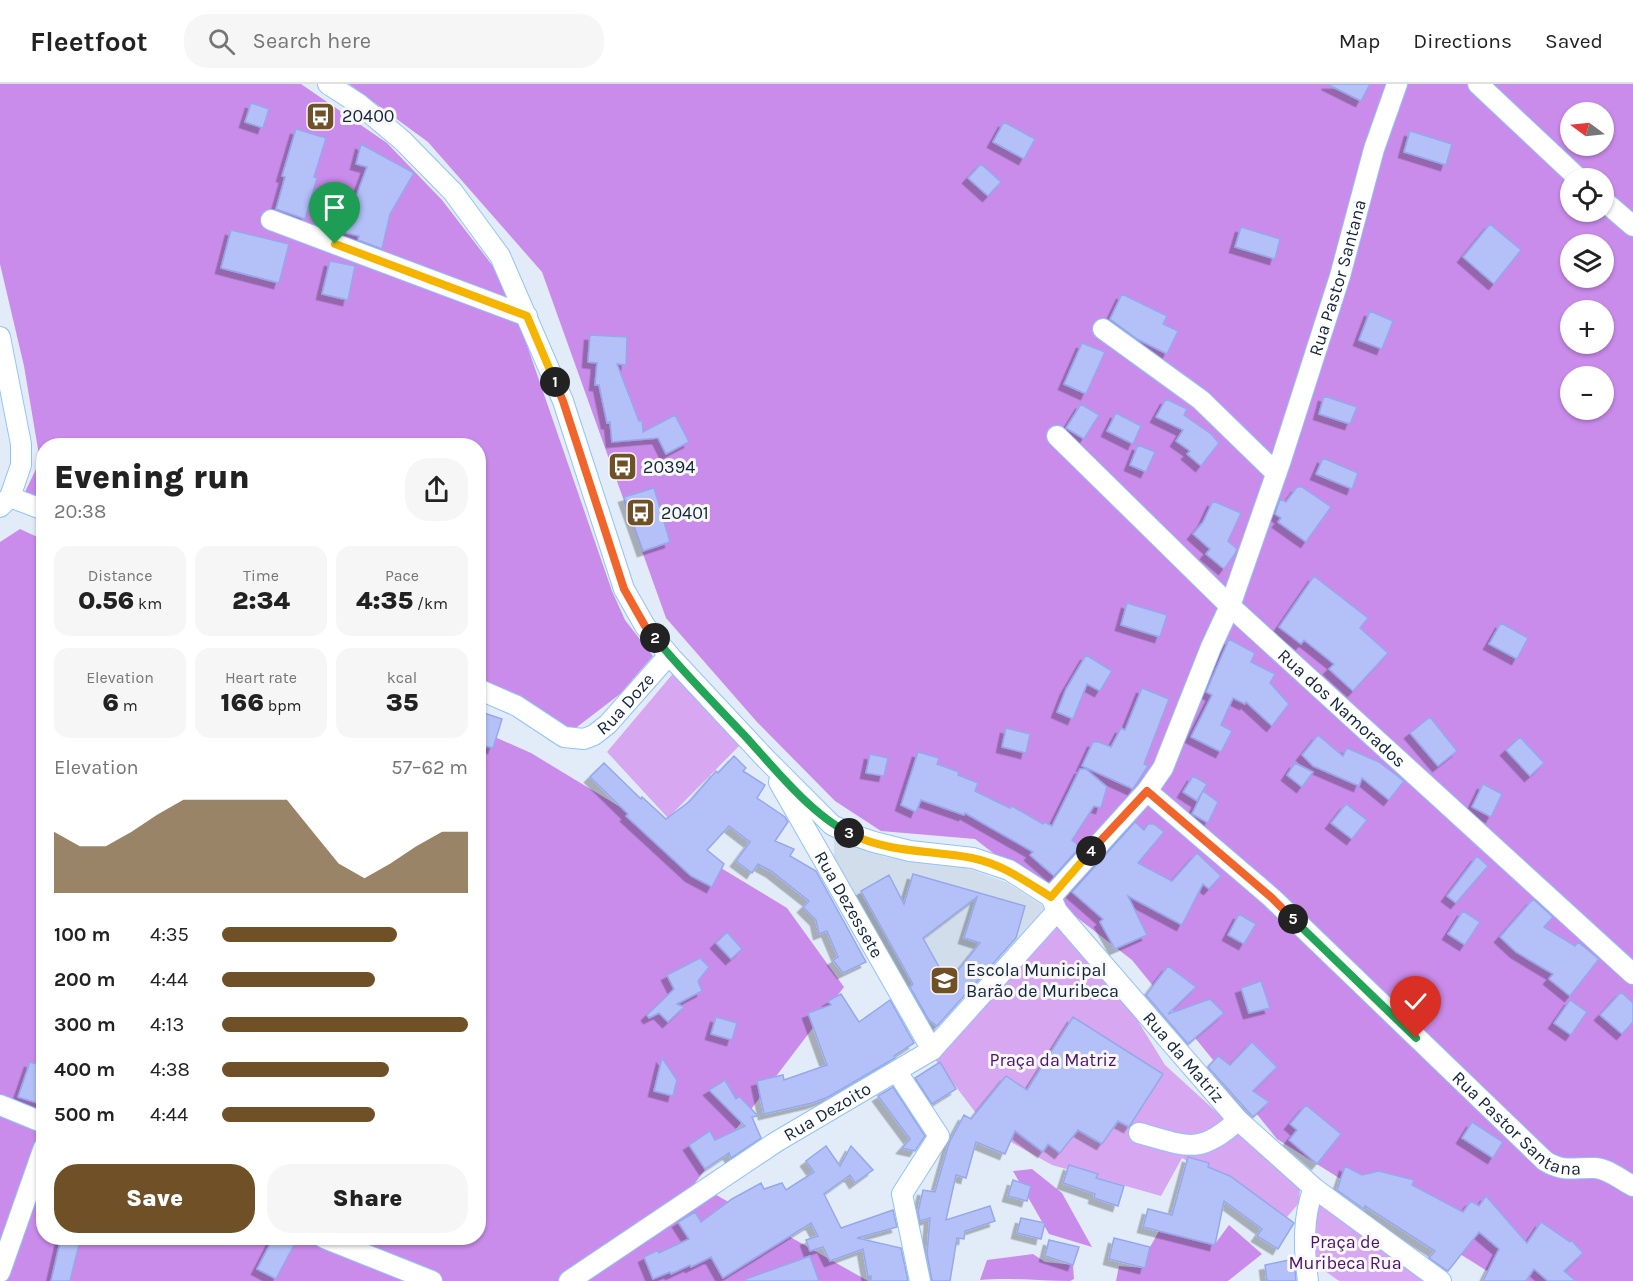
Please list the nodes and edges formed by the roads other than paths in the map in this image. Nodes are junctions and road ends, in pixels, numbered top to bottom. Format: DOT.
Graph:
graph roads {
  1 [pos="328,84"];
  2 [pos="1397,84"];
  3 [pos="1478,84"];
  4 [pos="1567,168"];
  5 [pos="1614,210"];
  6 [pos="271,220"];
  7 [pos="1633,226"];
  8 [pos="527,316"];
  9 [pos="1103,329"];
  10 [pos="0,337"];
  11 [pos="1057,436"];
  12 [pos="1276,473"];
  13 [pos="5,502"];
  14 [pos="36,508"];
  15 [pos="1230,606"];
  16 [pos="669,655"];
  17 [pos="486,692"];
  18 [pos="765,758"];
  19 [pos="1147,791"];
  20 [pos="1054,904"];
  21 [pos="1633,974"];
  22 [pos="933,1050"];
  23 [pos="897,1072"];
  24 [pos="0,1105"];
  25 [pos="36,1120"];
  26 [pos="1238,1120"];
  27 [pos="1139,1133"];
  28 [pos="36,1171"];
  29 [pos="1633,1186"];
  30 [pos="1314,1188"];
  31 [pos="342,1245"];
  32 [pos="0,1272"];
  33 [pos="577,1279"];
  34 [pos="432,1281"];
  35 [pos="920,1281"];
  36 [pos="1308,1281"];
  37 [pos="1441,1281"];
  1 -- 8 [label="street, Rua da Matriz"];
  2 -- 12 [label="street, Rua Pastor Santana"];
  3 -- 4 [label="street"];
  5 -- 7 [label="street"];
  6 -- 8 [label="street"];
  8 -- 16 [label="street, Rua da Matriz"];
  9 -- 12 [label="street"];
  10 -- 13 [label="street"];
  11 -- 15 [label="street, Rua dos Namorados"];
  12 -- 15 [label="street, Rua Pastor Santana"];
  13 -- 14 [label="street"];
  15 -- 19 [label="street, Rua Pastor Santana"];
  15 -- 21 [label="street, Rua dos Namorados"];
  16 -- 17 [label="street, Rua Doze"];
  16 -- 18 [label="street, Rua da Matriz"];
  18 -- 20 [label="street, Rua da Matriz"];
  18 -- 22 [label="street, Rua Dezessete"];
  19 -- 20 [label="street, Rua Pastor Santana"];
  19 -- 29 [label="street, Rua Pastor Santana"];
  20 -- 22 [label="street, Rua Dezoito"];
  20 -- 26 [label="street, Rua da Matriz"];
  22 -- 23 [label="street, Rua Dezoito"];
  23 -- 33 [label="street, Rua Dezoito"];
  23 -- 35 [label="street"];
  24 -- 25 [label="street"];
  26 -- 27 [label="street"];
  26 -- 30 [label="street, Rua da Matriz"];
  28 -- 32 [label="street"];
  30 -- 36 [label="street"];
  30 -- 37 [label="street, Rua da Matriz"];
  31 -- 34 [label="street"];
}
